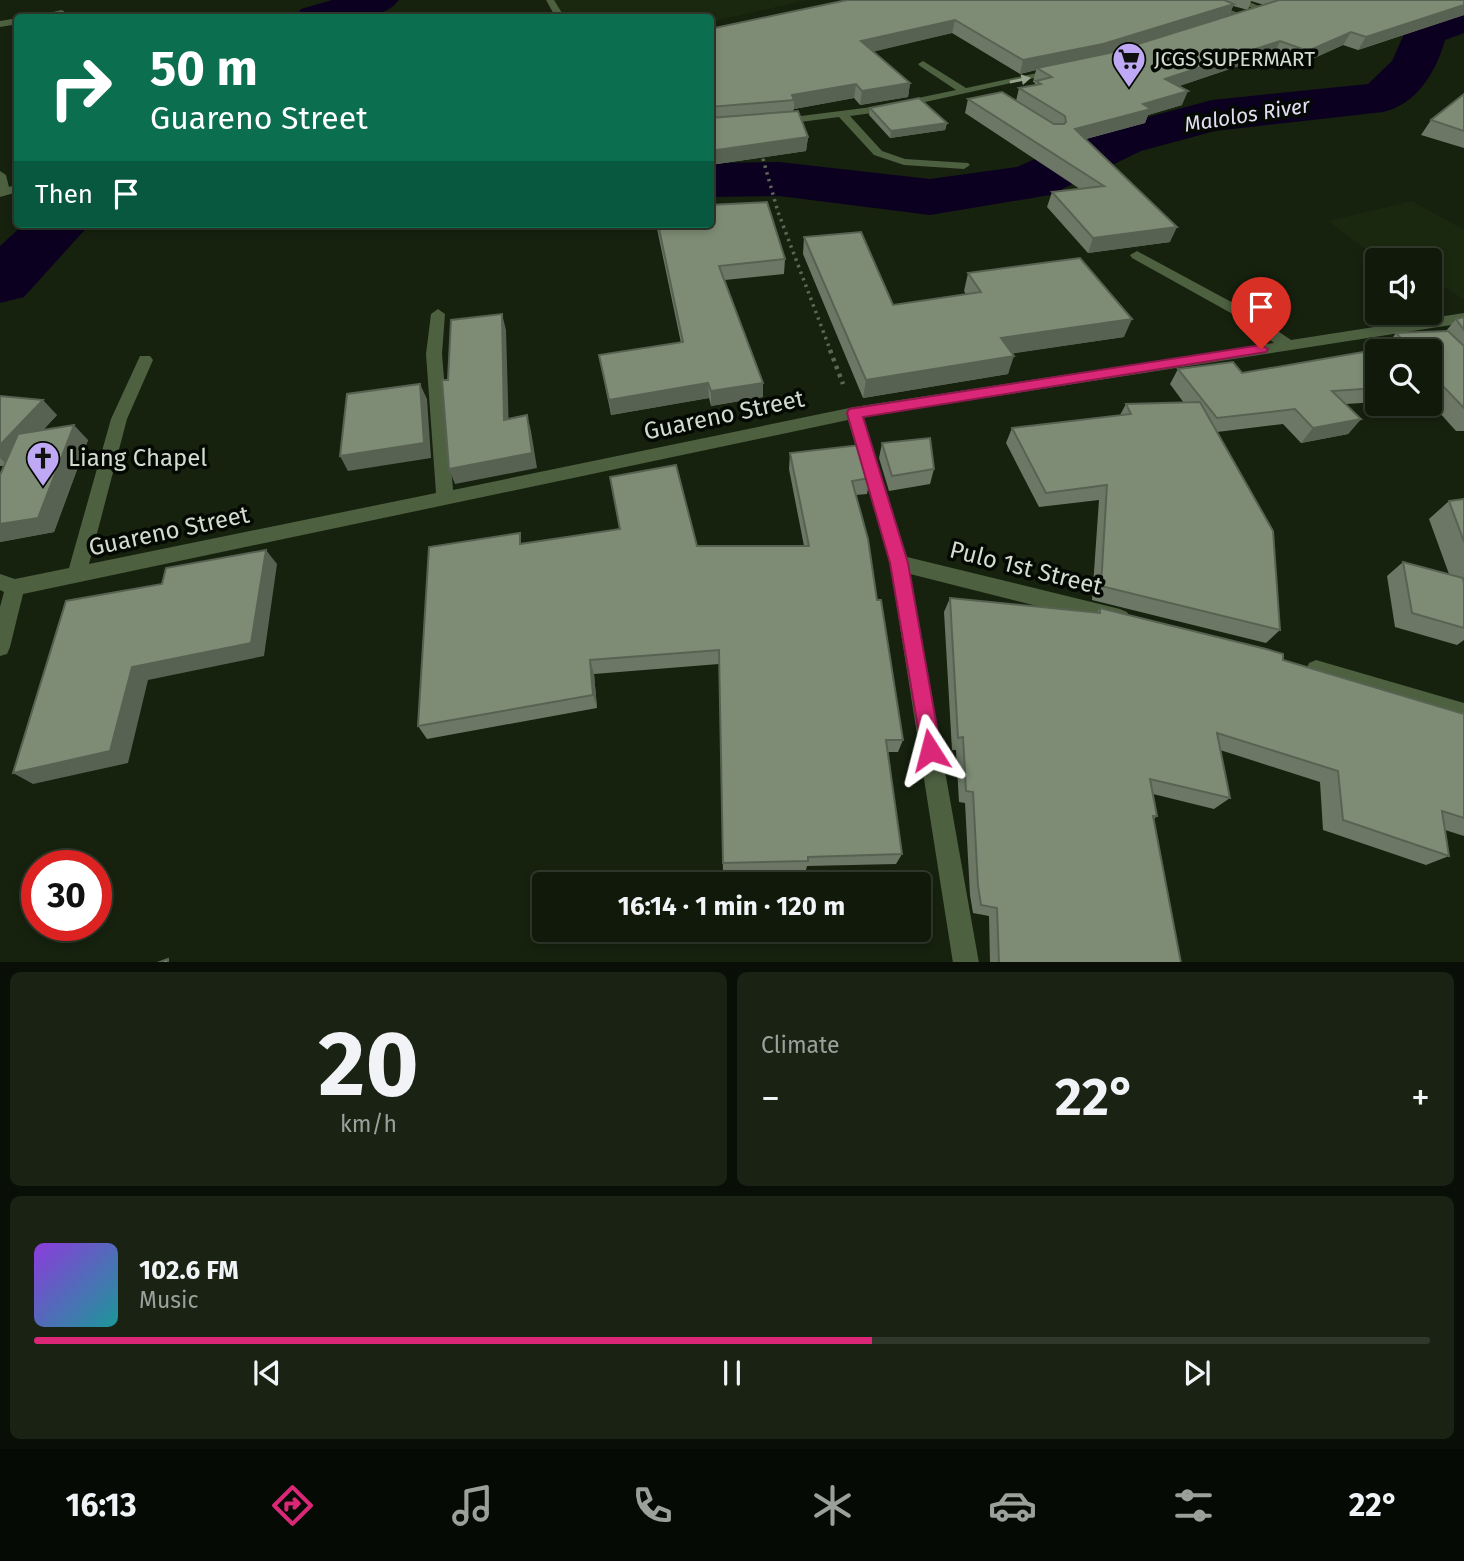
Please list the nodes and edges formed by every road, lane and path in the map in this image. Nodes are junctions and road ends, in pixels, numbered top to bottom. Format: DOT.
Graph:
graph roads {
  1 [pos="1198,0"];
  2 [pos="1237,0"];
  3 [pos="1277,7"];
  4 [pos="1266,11"];
  5 [pos="61,13"];
  6 [pos="56,14"];
  7 [pos="1244,17"];
  8 [pos="1219,24"];
  9 [pos="923,64"];
  10 [pos="1061,71"];
  11 [pos="981,88"];
  12 [pos="964,92"];
  13 [pos="991,94"];
  14 [pos="842,114"];
  15 [pos="754,125"];
  16 [pos="964,165"];
  17 [pos="0,175"];
  18 [pos="8,191"];
  19 [pos="1137,256"];
  20 [pos="438,314"];
  21 [pos="1464,318"];
  22 [pos="1288,345"];
  23 [pos="145,360"];
  24 [pos="854,413"];
  25 [pos="445,498"];
  26 [pos="899,563"];
  27 [pos="77,575"];
  28 [pos="8,584"];
  29 [pos="1143,624"];
  30 [pos="0,647"];
  31 [pos="1292,663"];
  32 [pos="1464,713"];
  33 [pos="966,962"];
  1 -- 7 [label="street"];
  2 -- 4 [label="street"];
  3 -- 4 [label="street"];
  4 -- 7 [label="street"];
  5 -- 6 [label="street"];
  7 -- 8 [label="street"];
  9 -- 12 [label="street"];
  11 -- 10 [label="street, one-way"];
  11 -- 12 [label="street"];
  11 -- 13 [label="street"];
  12 -- 14 [label="street"];
  14 -- 15 [label="street"];
  14 -- 16 [label="street"];
  15 -- 24 [label="path"];
  17 -- 18 [label="street"];
  19 -- 22 [label="street"];
  20 -- 25 [label="street"];
  21 -- 22 [label="street, Guareno Street"];
  22 -- 24 [label="street, Guareno Street"];
  23 -- 27 [label="street"];
  24 -- 25 [label="street, Guareno Street"];
  24 -- 26 [label="street"];
  25 -- 27 [label="street, Guareno Street"];
  26 -- 29 [label="street, Pulo 1st Street"];
  26 -- 33 [label="street"];
  27 -- 28 [label="street, Guareno Street"];
  28 -- 30 [label="street"];
  31 -- 32 [label="street"];
}
